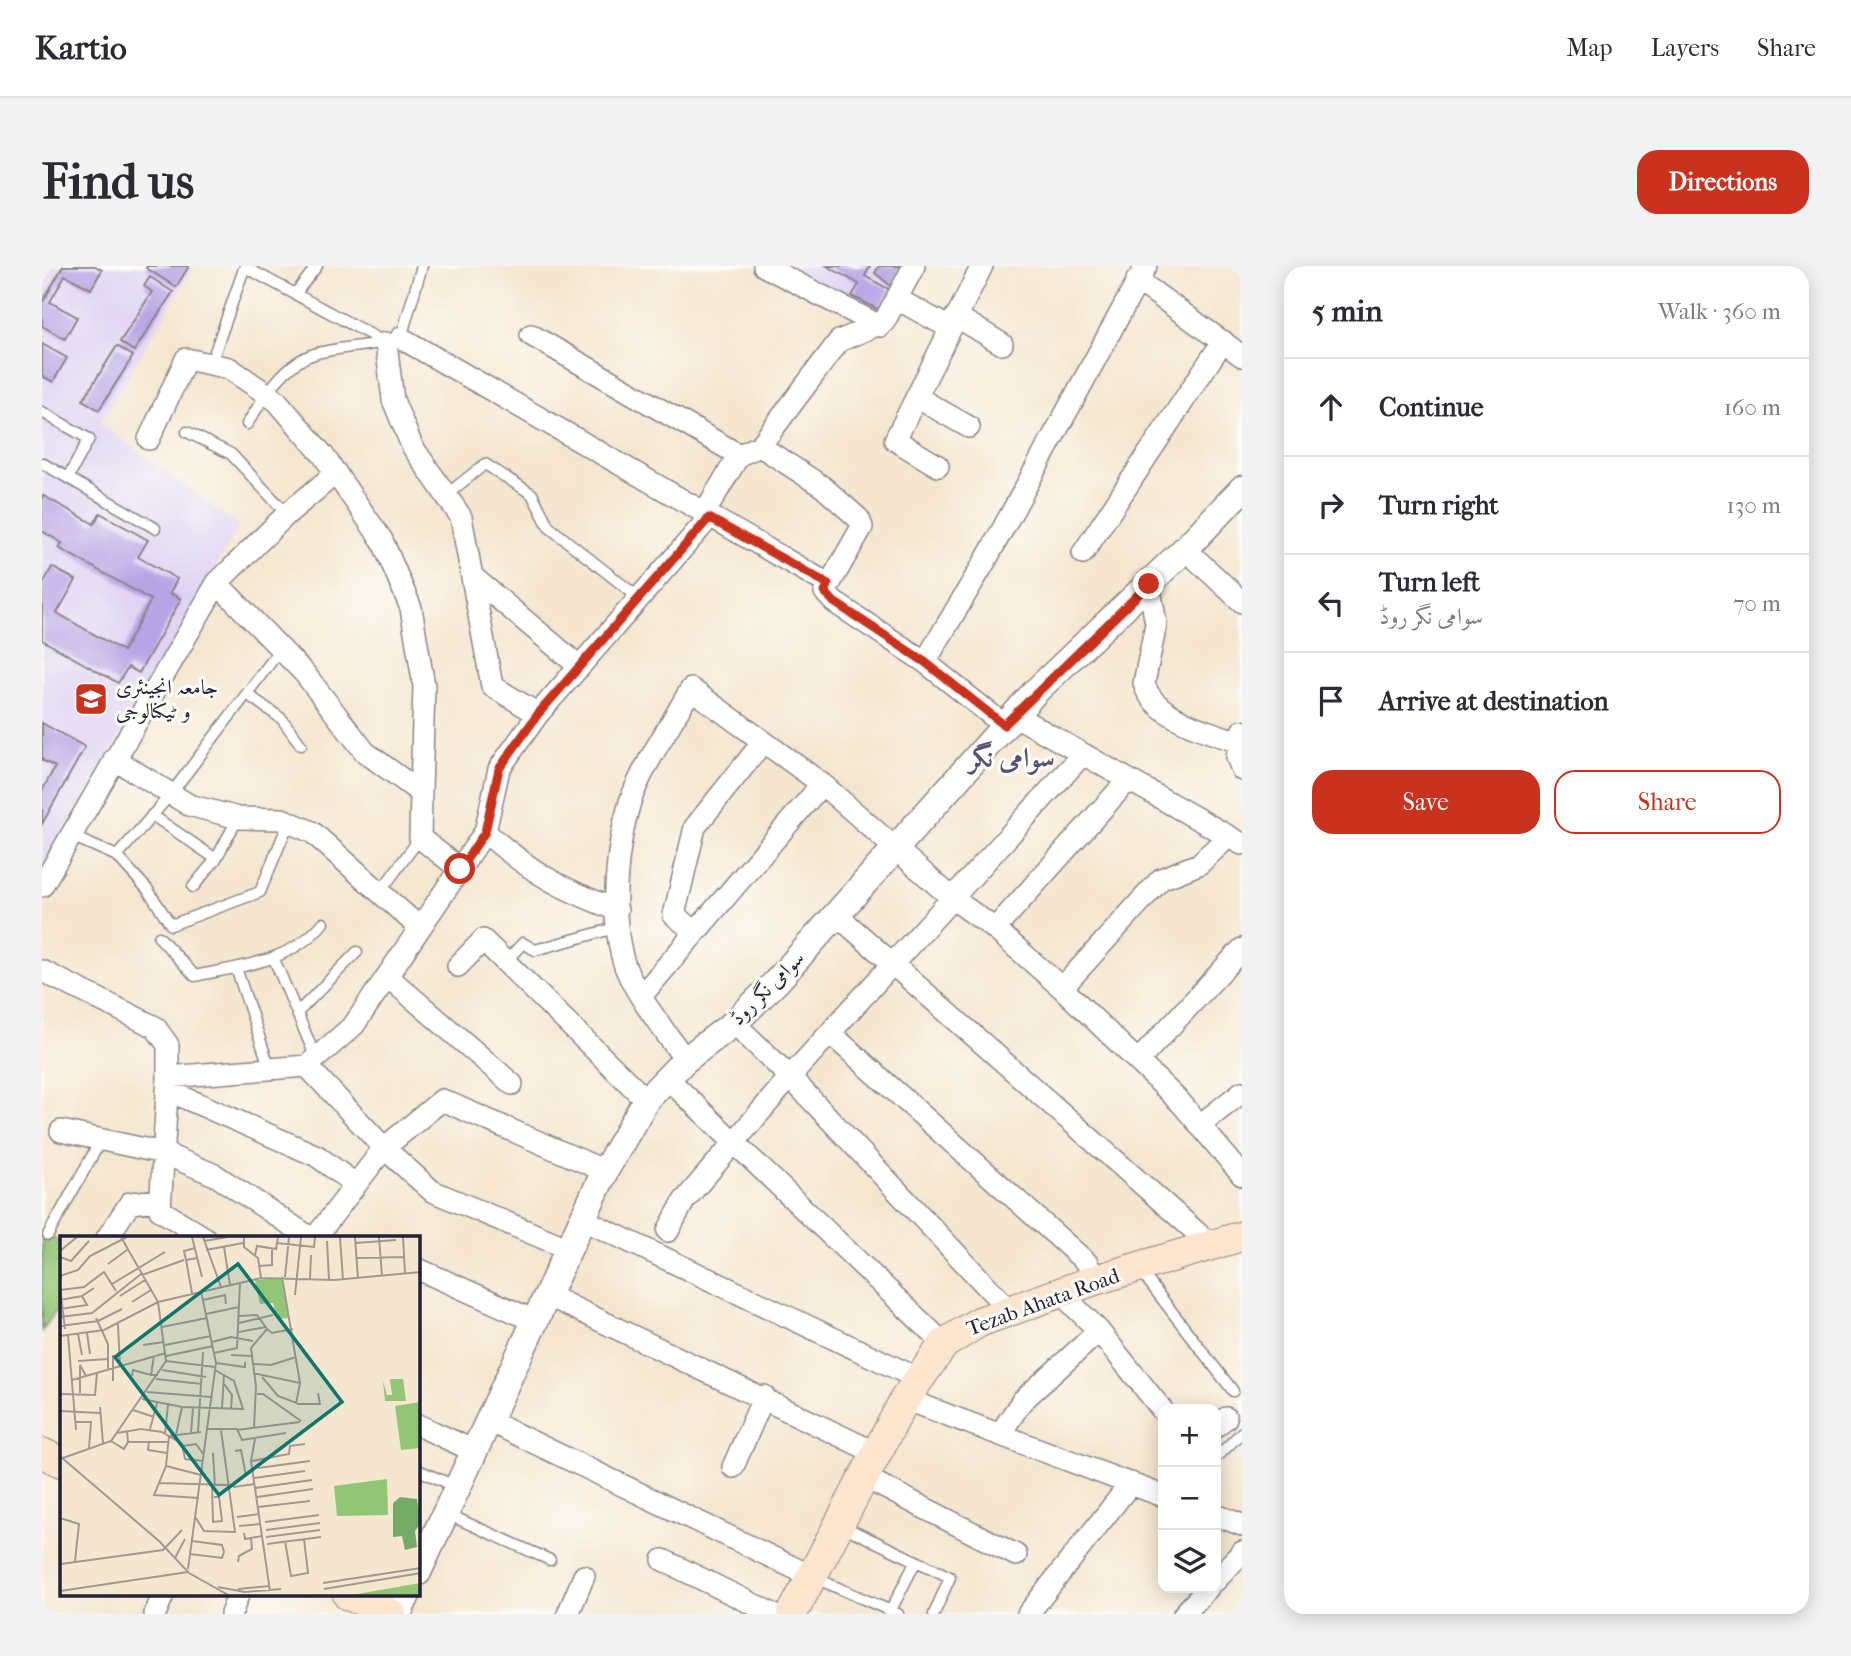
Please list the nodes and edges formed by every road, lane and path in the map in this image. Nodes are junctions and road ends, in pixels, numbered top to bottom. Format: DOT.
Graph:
graph roads {
  1 [pos="317,266"];
  2 [pos="422,266"];
  3 [pos="764,266"];
  4 [pos="915,266"];
  5 [pos="982,266"];
  6 [pos="245,267"];
  7 [pos="1142,273"];
  8 [pos="295,294"];
  9 [pos="897,299"];
  10 [pos="953,322"];
  11 [pos="880,326"];
  12 [pos="531,335"];
  13 [pos="393,341"];
  14 [pos="1223,341"];
  15 [pos="1002,344"];
  16 [pos="1242,355"];
  17 [pos="210,366"];
  18 [pos="267,394"];
  19 [pos="918,398"];
  20 [pos="42,412"];
  21 [pos="247,424"];
  22 [pos="969,427"];
  23 [pos="187,432"];
  24 [pos="149,439"];
  25 [pos="760,446"];
  26 [pos="739,455"];
  27 [pos="42,463"];
  28 [pos="938,466"];
  29 [pos="336,473"];
  30 [pos="68,478"];
  31 [pos="1242,489"];
  32 [pos="445,496"];
  33 [pos="286,514"];
  34 [pos="706,517"];
  35 [pos="155,528"];
  36 [pos="1185,549"];
  37 [pos="1083,553"];
  38 [pos="473,577"];
  39 [pos="217,583"];
  40 [pos="828,584"];
  41 [pos="1149,584"];
  42 [pos="639,598"];
  43 [pos="1242,601"];
  44 [pos="280,650"];
  45 [pos="925,662"];
  46 [pos="580,667"];
  47 [pos="247,694"];
  48 [pos="538,714"];
  49 [pos="1009,720"];
  50 [pos="1241,736"];
  51 [pos="763,742"];
  52 [pos="301,745"];
  53 [pos="1082,755"];
  54 [pos="114,759"];
  55 [pos="1242,770"];
  56 [pos="1128,780"];
  57 [pos="822,784"];
  58 [pos="421,793"];
  59 [pos="170,795"];
  60 [pos="152,815"];
  61 [pos="238,818"];
  62 [pos="289,822"];
  63 [pos="485,832"];
  64 [pos="69,835"];
  65 [pos="420,838"];
  66 [pos="1235,841"];
  67 [pos="893,848"];
  68 [pos="117,856"];
  69 [pos="216,859"];
  70 [pos="460,869"];
  71 [pos="42,886"];
  72 [pos="192,887"];
  73 [pos="380,892"];
  74 [pos="952,898"];
  75 [pos="836,915"];
  76 [pos="618,919"];
  77 [pos="323,923"];
  78 [pos="420,928"];
  79 [pos="995,929"];
  80 [pos="695,932"];
  81 [pos="159,937"];
  82 [pos="1242,948"];
  83 [pos="357,952"];
  84 [pos="274,959"];
  85 [pos="505,961"];
  86 [pos="892,964"];
  87 [pos="458,966"];
  88 [pos="236,968"];
  89 [pos="42,971"];
  90 [pos="387,976"];
  91 [pos="1062,988"];
  92 [pos="642,995"];
  93 [pos="297,1013"];
  94 [pos="734,1024"];
  95 [pos="830,1033"];
  96 [pos="1138,1061"];
  97 [pos="312,1062"];
  98 [pos="676,1068"];
  99 [pos="270,1069"];
  100 [pos="790,1077"];
  101 [pos="167,1084"];
  102 [pos="512,1084"];
  103 [pos="1242,1092"];
  104 [pos="646,1100"];
  105 [pos="1200,1125"];
  106 [pos="61,1131"];
  107 [pos="102,1140"];
  108 [pos="735,1140"];
  109 [pos="384,1148"];
  110 [pos="163,1153"];
  111 [pos="605,1171"];
  112 [pos="1242,1175"];
  113 [pos="356,1185"];
  114 [pos="160,1200"];
  115 [pos="582,1219"];
  116 [pos="668,1231"];
  117 [pos="48,1235"];
  118 [pos="108,1236"];
  119 [pos="202,1236"];
  120 [pos="310,1236"];
  121 [pos="315,1236"];
  122 [pos="1242,1236"];
  123 [pos="1211,1245"];
  124 [pos="569,1249"];
  125 [pos="1138,1267"];
  126 [pos="420,1270"];
  127 [pos="1095,1280"];
  128 [pos="1062,1294"];
  129 [pos="547,1295"];
  130 [pos="1010,1311"];
  131 [pos="535,1321"];
  132 [pos="1099,1331"];
  133 [pos="944,1344"];
  134 [pos="912,1389"];
  135 [pos="1233,1391"];
  136 [pos="764,1396"];
  137 [pos="1158,1405"];
  138 [pos="489,1421"];
  139 [pos="1228,1425"];
  140 [pos="420,1426"];
  141 [pos="1000,1434"];
  142 [pos="1221,1450"];
  143 [pos="474,1451"];
  144 [pos="42,1453"];
  145 [pos="60,1462"];
  146 [pos="871,1465"];
  147 [pos="733,1467"];
  148 [pos="420,1471"];
  149 [pos="1131,1483"];
  150 [pos="457,1488"];
  151 [pos="1158,1494"];
  152 [pos="445,1513"];
  153 [pos="1221,1517"];
  154 [pos="840,1525"];
  155 [pos="1242,1525"];
  156 [pos="1242,1552"];
  157 [pos="1016,1555"];
  158 [pos="421,1559"];
  159 [pos="550,1560"];
  160 [pos="663,1560"];
  161 [pos="916,1560"];
  162 [pos="1221,1575"];
  163 [pos="584,1576"];
  164 [pos="813,1577"];
  165 [pos="1203,1593"];
  166 [pos="163,1596"];
  167 [pos="238,1596"];
  168 [pos="350,1596"];
  169 [pos="407,1596"];
  170 [pos="895,1612"];
  171 [pos="155,1614"];
  172 [pos="231,1614"];
  173 [pos="391,1614"];
  174 [pos="398,1614"];
  175 [pos="568,1614"];
  176 [pos="773,1614"];
  177 [pos="792,1614"];
  178 [pos="934,1614"];
  179 [pos="1028,1614"];
  180 [pos="1184,1614"];
  1 -- 8 [label="lane"];
  2 -- 13 [label="lane"];
  3 -- 11 [label="street"];
  4 -- 9 [label="street"];
  5 -- 10 [label="street"];
  6 -- 8 [label="lane"];
  6 -- 17 [label="lane"];
  7 -- 14 [label="street"];
  7 -- 45 [label="street"];
  8 -- 13 [label="lane"];
  9 -- 10 [label="street"];
  9 -- 11 [label="street"];
  10 -- 15 [label="street"];
  10 -- 19 [label="street"];
  11 -- 25 [label="street"];
  12 -- 26 [label="street"];
  13 -- 18 [label="lane"];
  13 -- 32 [label="street"];
  13 -- 34 [label="street"];
  14 -- 16 [label="street"];
  14 -- 37 [label="street"];
  17 -- 18 [label="street"];
  17 -- 24 [label="street"];
  18 -- 21 [label="lane"];
  18 -- 29 [label="street"];
  19 -- 22 [label="street"];
  19 -- 28 [label="street"];
  20 -- 30 [label="lane"];
  23 -- 33 [label="lane"];
  25 -- 26 [label="street"];
  25 -- 40 [label="street"];
  26 -- 34 [label="street"];
  27 -- 30 [label="lane"];
  29 -- 33 [label="street"];
  29 -- 58 [label="street"];
  30 -- 35 [label="lane"];
  31 -- 36 [label="street, سوامی نگر روڈ"];
  32 -- 38 [label="street"];
  32 -- 42 [label="lane"];
  33 -- 39 [label="street"];
  34 -- 40 [label="street"];
  34 -- 42 [label="street"];
  36 -- 41 [label="street, سوامی نگر روڈ"];
  36 -- 43 [label="street"];
  38 -- 46 [label="street"];
  38 -- 48 [label="street"];
  39 -- 44 [label="street"];
  39 -- 54 [label="street"];
  40 -- 45 [label="street"];
  41 -- 49 [label="street, سوامی نگر روڈ"];
  41 -- 50 [label="street"];
  42 -- 46 [label="street"];
  44 -- 47 [label="lane"];
  44 -- 58 [label="street"];
  45 -- 49 [label="street"];
  46 -- 48 [label="street"];
  47 -- 52 [label="lane"];
  47 -- 59 [label="lane"];
  48 -- 63 [label="street"];
  49 -- 53 [label="street"];
  49 -- 67 [label="street, سوامی نگر روڈ"];
  50 -- 55 [label="street"];
  51 -- 57 [label="street"];
  51 -- 76 [label="street"];
  51 -- 80 [label="street"];
  53 -- 56 [label="street"];
  53 -- 74 [label="street"];
  54 -- 59 [label="street"];
  54 -- 64 [label="street"];
  56 -- 66 [label="street"];
  56 -- 79 [label="street"];
  57 -- 67 [label="street"];
  57 -- 80 [label="street"];
  58 -- 65 [label="street"];
  59 -- 60 [label="lane"];
  59 -- 61 [label="street"];
  60 -- 68 [label="lane"];
  60 -- 69 [label="lane"];
  61 -- 62 [label="street"];
  61 -- 69 [label="lane"];
  62 -- 68 [label="lane"];
  62 -- 73 [label="street"];
  63 -- 70 [label="street"];
  63 -- 76 [label="street"];
  64 -- 68 [label="lane"];
  64 -- 71 [label="street"];
  65 -- 70 [label="street"];
  65 -- 73 [label="lane"];
  66 -- 91 [label="street"];
  67 -- 74 [label="street"];
  67 -- 75 [label="street, سوامی نگر روڈ"];
  69 -- 72 [label="lane"];
  70 -- 78 [label="street"];
  73 -- 78 [label="street"];
  74 -- 79 [label="street"];
  74 -- 86 [label="street"];
  75 -- 86 [label="street"];
  75 -- 94 [label="street, سوامی نگر روڈ"];
  76 -- 85 [label="lane"];
  76 -- 92 [label="street"];
  77 -- 84 [label="lane"];
  78 -- 90 [label="street"];
  79 -- 91 [label="street"];
  80 -- 92 [label="street"];
  81 -- 88 [label="lane"];
  82 -- 96 [label="street"];
  83 -- 93 [label="lane"];
  84 -- 88 [label="lane"];
  84 -- 93 [label="lane"];
  85 -- 87 [label="street"];
  85 -- 104 [label="street"];
  86 -- 95 [label="street"];
  86 -- 123 [label="street"];
  88 -- 99 [label="lane"];
  89 -- 101 [label="street"];
  90 -- 97 [label="street"];
  90 -- 102 [label="street"];
  91 -- 96 [label="street"];
  92 -- 98 [label="street"];
  93 -- 97 [label="lane"];
  94 -- 98 [label="street, سوامی نگر روڈ"];
  94 -- 100 [label="street"];
  95 -- 100 [label="street"];
  95 -- 127 [label="street"];
  96 -- 105 [label="street"];
  97 -- 99 [label="street"];
  97 -- 109 [label="street"];
  98 -- 104 [label="street, سوامی نگر روڈ"];
  98 -- 108 [label="street"];
  99 -- 101 [label="street"];
  100 -- 108 [label="street"];
  100 -- 130 [label="street"];
  101 -- 110 [label="street"];
  101 -- 113 [label="street"];
  103 -- 105 [label="street"];
  104 -- 111 [label="street, سوامی نگر روڈ"];
  105 -- 112 [label="street"];
  106 -- 107 [label="street"];
  107 -- 110 [label="street"];
  107 -- 117 [label="lane"];
  108 -- 116 [label="street"];
  108 -- 133 [label="street"];
  109 -- 111 [label="street"];
  109 -- 113 [label="street"];
  109 -- 124 [label="street"];
  110 -- 114 [label="street"];
  110 -- 120 [label="street"];
  111 -- 115 [label="street, سوامی نگر روڈ"];
  113 -- 121 [label="street"];
  114 -- 118 [label="street"];
  114 -- 119 [label="street"];
  115 -- 124 [label="street, سوامی نگر روڈ"];
  115 -- 134 [label="street"];
  122 -- 123 [label="main road, Tezab Ahata Road"];
  123 -- 125 [label="main road, Tezab Ahata Road"];
  124 -- 129 [label="street, سوامی نگر روڈ"];
  125 -- 127 [label="main road, Tezab Ahata Road"];
  125 -- 135 [label="lane"];
  126 -- 131 [label="street"];
  127 -- 128 [label="main road, Tezab Ahata Road"];
  128 -- 130 [label="main road, Tezab Ahata Road"];
  128 -- 132 [label="street"];
  129 -- 131 [label="street, سوامی نگر روڈ"];
  129 -- 136 [label="street"];
  130 -- 133 [label="main road, Tezab Ahata Road"];
  131 -- 138 [label="street, سوامی نگر روڈ"];
  132 -- 137 [label="street"];
  132 -- 141 [label="street"];
  133 -- 134 [label="main road, Tezab Ahata Road"];
  134 -- 141 [label="street"];
  134 -- 146 [label="main road, Tezab Ahata Road"];
  136 -- 146 [label="street"];
  136 -- 147 [label="street"];
  138 -- 143 [label="street, سوامی نگر روڈ"];
  138 -- 164 [label="street"];
  139 -- 142 [label="lane"];
  140 -- 143 [label="street"];
  141 -- 149 [label="street"];
  143 -- 150 [label="street, سوامی نگر روڈ"];
  144 -- 145 [label="main road"];
  146 -- 154 [label="main road, Tezab Ahata Road"];
  146 -- 157 [label="street"];
  148 -- 150 [label="lane"];
  149 -- 151 [label="street"];
  149 -- 179 [label="street"];
  150 -- 152 [label="street, سوامی نگر روڈ"];
  152 -- 158 [label="street, سوامی نگر روڈ"];
  152 -- 159 [label="lane"];
  153 -- 155 [label="street"];
  154 -- 161 [label="lane"];
  154 -- 164 [label="main road, Tezab Ahata Road"];
  156 -- 162 [label="street"];
  160 -- 176 [label="street"];
  161 -- 170 [label="lane"];
  161 -- 178 [label="lane"];
  163 -- 175 [label="street"];
  164 -- 170 [label="lane"];
  164 -- 177 [label="main road, Tezab Ahata Road"];
  165 -- 180 [label="street"];
  166 -- 171 [label="street"];
  167 -- 172 [label="street"];
  168 -- 173 [label="main road"];
  169 -- 174 [label="street"];
}
